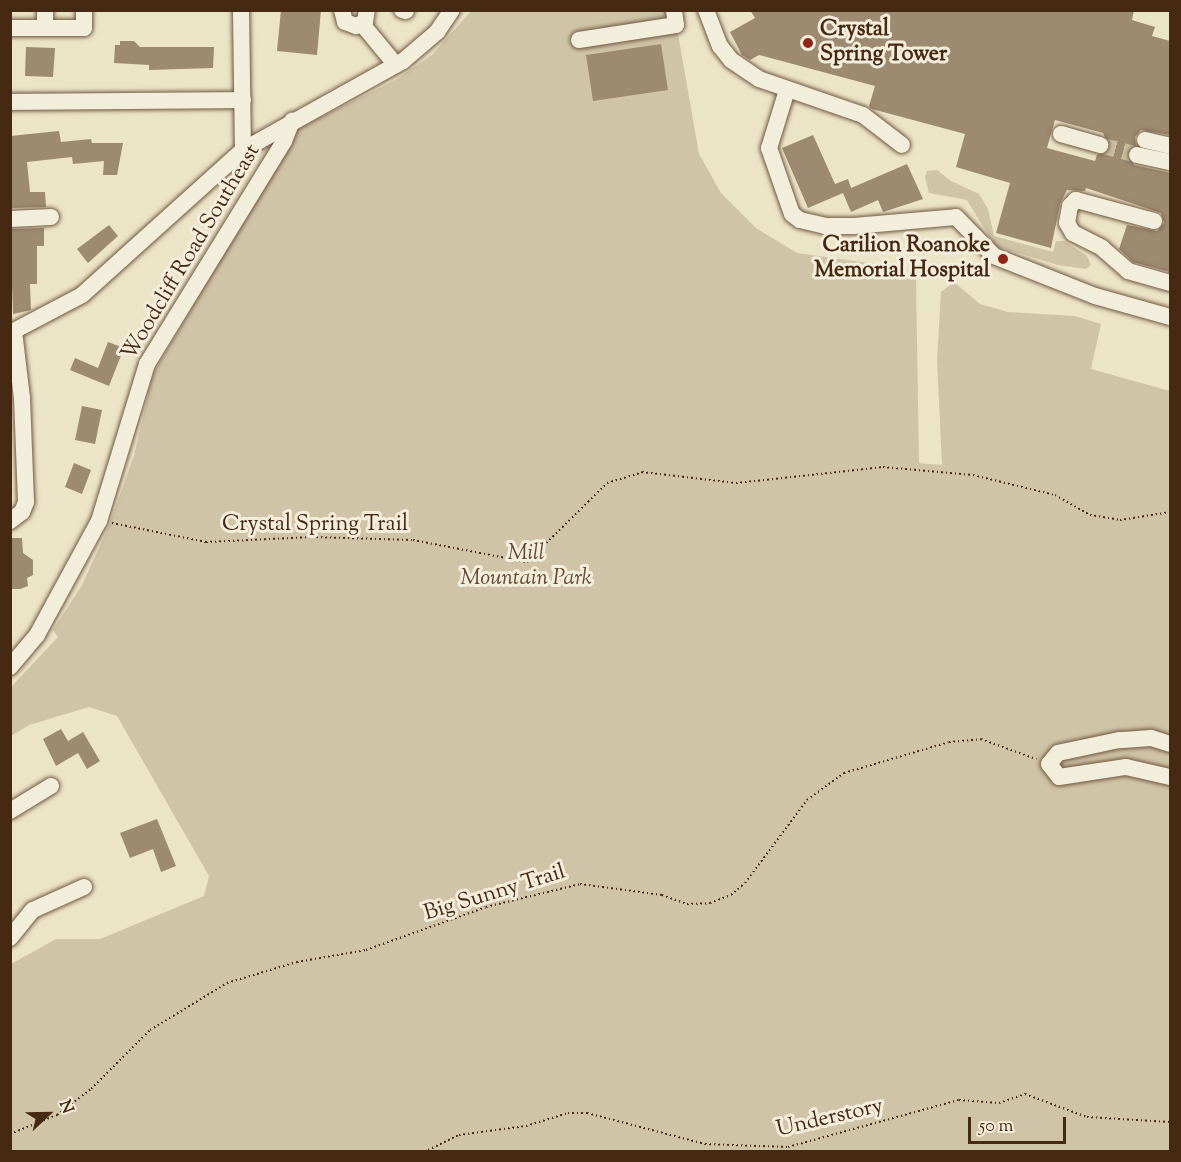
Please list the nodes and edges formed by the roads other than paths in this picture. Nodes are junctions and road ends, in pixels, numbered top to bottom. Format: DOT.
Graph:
graph roads {
  1 [pos="45,10"];
  2 [pos="84,10"];
  3 [pos="241,10"];
  4 [pos="342,10"];
  5 [pos="402,10"];
  6 [pos="452,10"];
  7 [pos="674,10"];
  8 [pos="706,10"];
  9 [pos="406,11"];
  10 [pos="365,17"];
  11 [pos="10,28"];
  12 [pos="45,28"];
  13 [pos="579,40"];
  14 [pos="396,65"];
  15 [pos="787,90"];
  16 [pos="243,100"];
  17 [pos="10,102"];
  18 [pos="292,120"];
  19 [pos="1061,134"];
  20 [pos="902,145"];
  21 [pos="1100,145"];
  22 [pos="1170,146"];
  23 [pos="243,150"];
  24 [pos="1170,162"];
  25 [pos="51,217"];
  26 [pos="10,219"];
  27 [pos="1162,223"];
  28 [pos="1170,283"];
  29 [pos="1170,317"];
  30 [pos="12,332"];
  31 [pos="10,520"];
  32 [pos="10,667"];
  33 [pos="1170,744"];
  34 [pos="1170,777"];
  35 [pos="51,786"];
  36 [pos="10,811"];
  37 [pos="84,887"];
  38 [pos="10,938"];
  1 -- 12 [label="street"];
  2 -- 12 [label="street"];
  3 -- 16 [label="street"];
  4 -- 10 [label="street"];
  5 -- 9 [label="street"];
  6 -- 14 [label="street"];
  7 -- 13 [label="street"];
  8 -- 15 [label="street"];
  10 -- 14 [label="street"];
  11 -- 12 [label="street"];
  14 -- 18 [label="street"];
  15 -- 20 [label="street"];
  15 -- 29 [label="street"];
  16 -- 17 [label="street"];
  16 -- 23 [label="street"];
  18 -- 23 [label="street"];
  18 -- 32 [label="street, Woodcliff Road Southeast"];
  19 -- 21 [label="street"];
  22 -- 24 [label="street"];
  23 -- 30 [label="street"];
  25 -- 26 [label="street"];
  27 -- 28 [label="street"];
  30 -- 31 [label="street"];
  33 -- 34 [label="street"];
  35 -- 36 [label="street"];
  37 -- 38 [label="street"];
}
